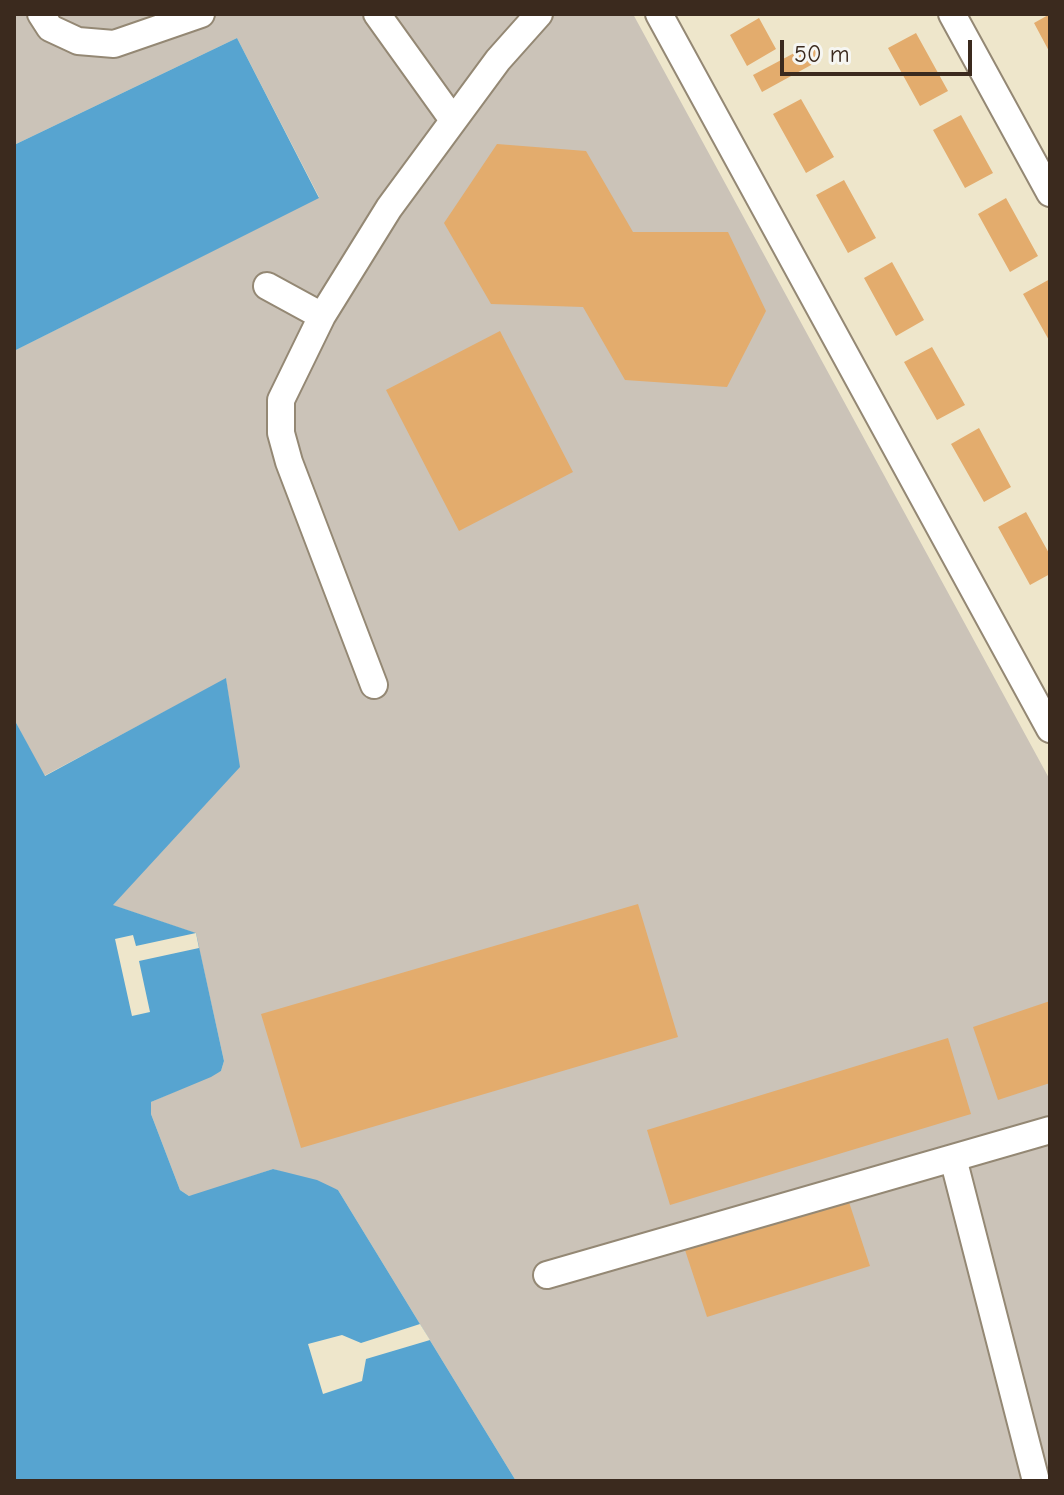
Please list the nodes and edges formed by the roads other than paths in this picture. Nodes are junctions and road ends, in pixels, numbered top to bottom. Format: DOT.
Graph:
graph roads {
  1 [pos="41,14"];
  2 [pos="201,14"];
  3 [pos="377,14"];
  4 [pos="539,14"];
  5 [pos="659,14"];
  6 [pos="952,14"];
  7 [pos="453,120"];
  8 [pos="1050,193"];
  9 [pos="267,286"];
  10 [pos="322,316"];
  11 [pos="374,685"];
  12 [pos="1050,729"];
  13 [pos="1050,1130"];
  14 [pos="953,1158"];
  15 [pos="547,1275"];
  16 [pos="1036,1481"];
  1 -- 2 [label="street"];
  3 -- 7 [label="street"];
  4 -- 7 [label="street"];
  5 -- 12 [label="street"];
  6 -- 8 [label="street"];
  7 -- 10 [label="street"];
  9 -- 10 [label="street"];
  10 -- 11 [label="street"];
  13 -- 14 [label="street"];
  14 -- 15 [label="street"];
  14 -- 16 [label="street"];
}
